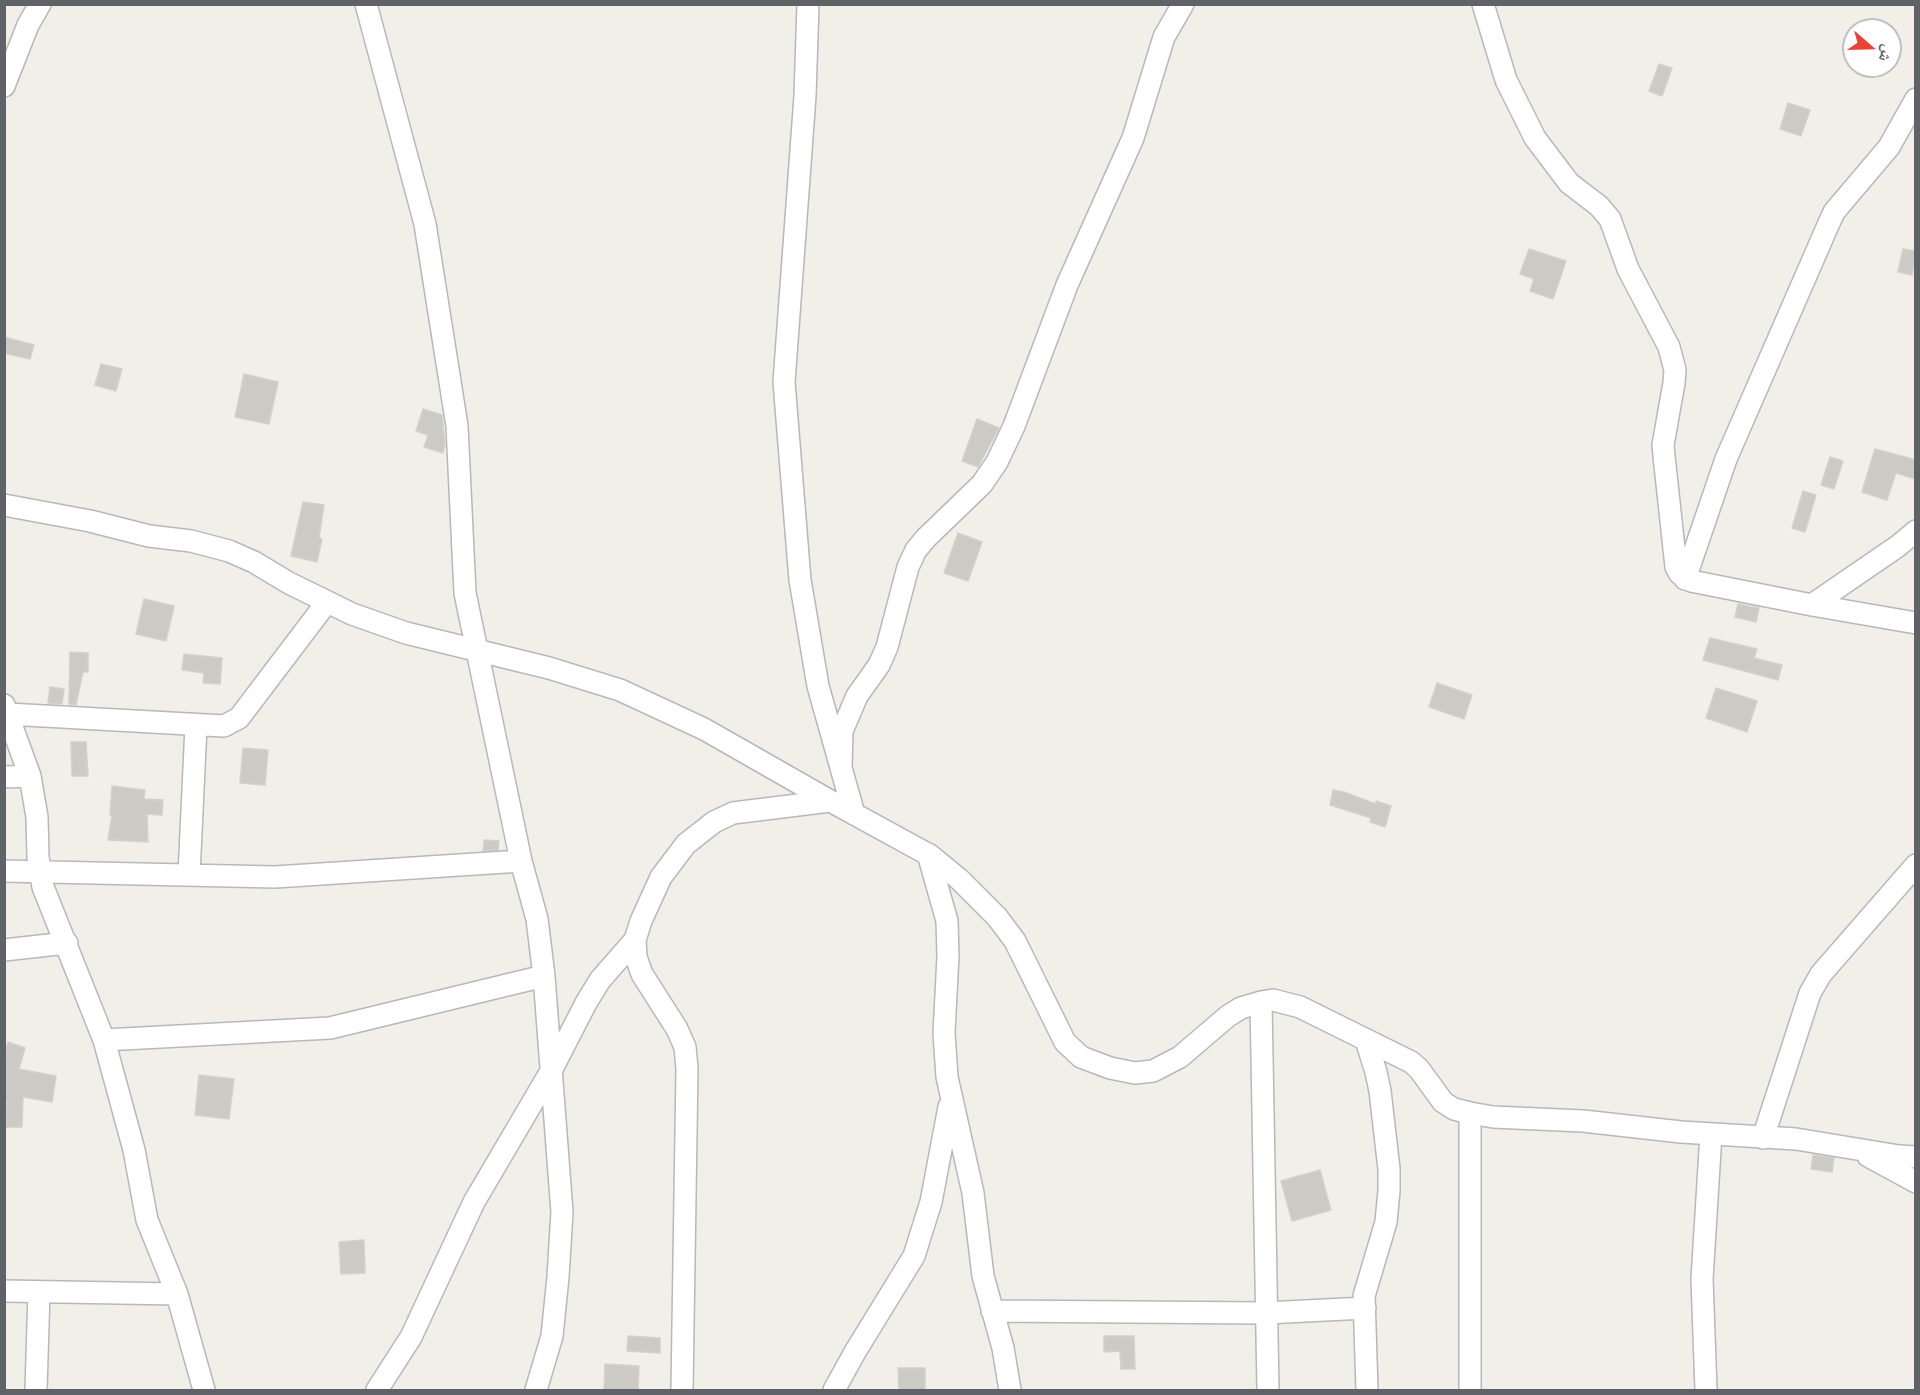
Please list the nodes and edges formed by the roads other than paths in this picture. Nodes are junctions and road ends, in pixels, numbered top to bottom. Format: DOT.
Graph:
graph roads {
  1 [pos="40,4"];
  2 [pos="355,4"];
  3 [pos="366,4"];
  4 [pos="808,4"];
  5 [pos="1183,4"];
  6 [pos="1484,4"];
  7 [pos="372,31"];
  8 [pos="4,86"];
  9 [pos="1916,99"];
  10 [pos="4,505"];
  11 [pos="1916,531"];
  12 [pos="1685,579"];
  13 [pos="327,602"];
  14 [pos="1812,605"];
  15 [pos="1916,623"];
  16 [pos="476,651"];
  17 [pos="6,710"];
  18 [pos="196,726"];
  19 [pos="841,767"];
  20 [pos="30,776"];
  21 [pos="4,777"];
  22 [pos="830,801"];
  23 [pos="854,814"];
  24 [pos="928,854"];
  25 [pos="521,861"];
  26 [pos="1916,866"];
  27 [pos="4,871"];
  28 [pos="40,872"];
  29 [pos="189,875"];
  30 [pos="635,940"];
  31 [pos="67,943"];
  32 [pos="4,950"];
  33 [pos="544,976"];
  34 [pos="1261,1002"];
  35 [pos="104,1040"];
  36 [pos="1366,1040"];
  37 [pos="551,1071"];
  38 [pos="951,1098"];
  39 [pos="1470,1113"];
  40 [pos="1711,1134"];
  41 [pos="1762,1138"];
  42 [pos="1857,1149"];
  43 [pos="1916,1157"];
  44 [pos="1916,1182"];
  45 [pos="4,1291"];
  46 [pos="39,1292"];
  47 [pos="177,1293"];
  48 [pos="1365,1308"];
  49 [pos="992,1311"];
  50 [pos="1266,1313"];
  51 [pos="36,1390"];
  52 [pos="204,1390"];
  53 [pos="377,1390"];
  54 [pos="536,1390"];
  55 [pos="682,1390"];
  56 [pos="834,1390"];
  57 [pos="1010,1390"];
  58 [pos="1268,1390"];
  59 [pos="1367,1390"];
  60 [pos="1470,1390"];
  61 [pos="1706,1390"];
  1 -- 8 [label="street"];
  2 -- 7 [label="street"];
  3 -- 7 [label="street"];
  4 -- 19 [label="street"];
  5 -- 19 [label="street"];
  6 -- 12 [label="street"];
  7 -- 16 [label="street"];
  9 -- 12 [label="street"];
  10 -- 13 [label="street"];
  11 -- 14 [label="street"];
  12 -- 14 [label="street"];
  13 -- 16 [label="street"];
  13 -- 18 [label="street"];
  14 -- 15 [label="street"];
  16 -- 22 [label="street"];
  16 -- 25 [label="street"];
  17 -- 18 [label="street"];
  17 -- 20 [label="street"];
  18 -- 29 [label="street"];
  19 -- 23 [label="street"];
  20 -- 21 [label="street"];
  20 -- 28 [label="street"];
  22 -- 23 [label="street"];
  22 -- 30 [label="street"];
  23 -- 24 [label="street"];
  24 -- 34 [label="street"];
  24 -- 38 [label="street"];
  25 -- 29 [label="street"];
  25 -- 33 [label="street"];
  26 -- 41 [label="street"];
  27 -- 28 [label="street"];
  28 -- 29 [label="street"];
  28 -- 31 [label="street"];
  30 -- 37 [label="street"];
  30 -- 55 [label="street"];
  31 -- 32 [label="street"];
  31 -- 35 [label="street"];
  33 -- 35 [label="street"];
  33 -- 37 [label="street"];
  34 -- 36 [label="street"];
  34 -- 50 [label="street"];
  35 -- 47 [label="street"];
  36 -- 39 [label="street"];
  36 -- 48 [label="street"];
  37 -- 53 [label="street"];
  37 -- 54 [label="street"];
  38 -- 49 [label="street"];
  38 -- 56 [label="street"];
  39 -- 40 [label="street"];
  39 -- 60 [label="street"];
  40 -- 41 [label="street"];
  40 -- 61 [label="street"];
  41 -- 42 [label="street"];
  42 -- 43 [label="street"];
  42 -- 44 [label="street"];
  45 -- 46 [label="street"];
  46 -- 47 [label="street"];
  46 -- 51 [label="street"];
  47 -- 52 [label="street"];
  48 -- 50 [label="street"];
  48 -- 59 [label="street"];
  49 -- 50 [label="street"];
  49 -- 57 [label="street"];
  50 -- 58 [label="street"];
}
